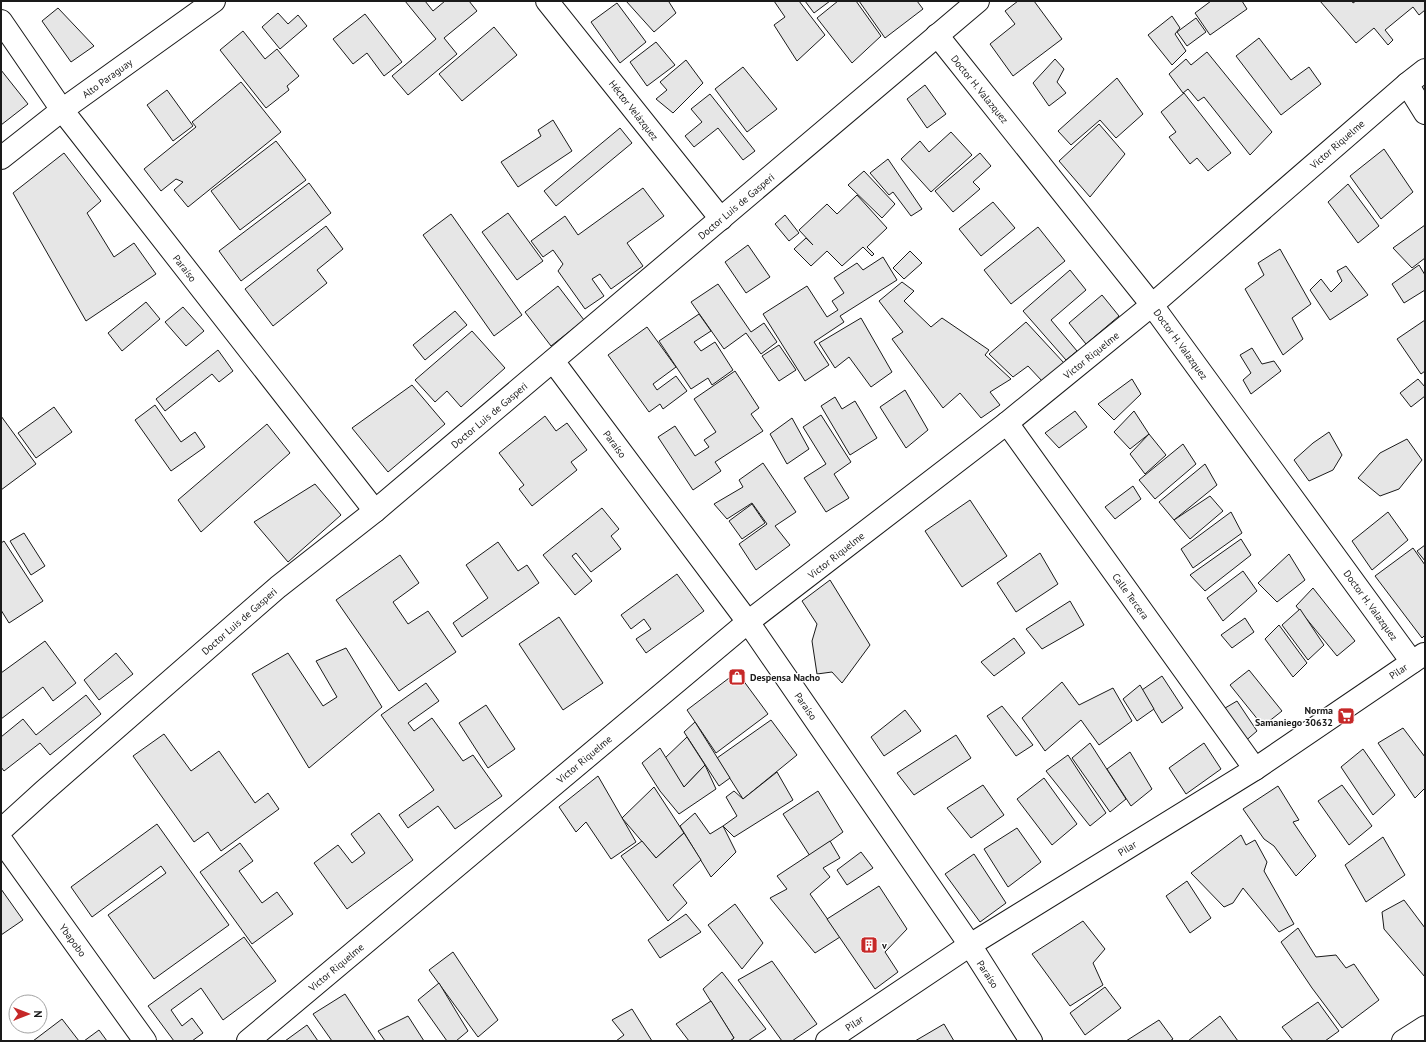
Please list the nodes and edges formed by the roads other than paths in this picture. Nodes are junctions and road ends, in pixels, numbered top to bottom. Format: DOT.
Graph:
graph roads {
  1 [pos="214,1"];
  2 [pos="547,1"];
  3 [pos="978,1"];
  4 [pos="1,21"];
  5 [pos="937,35"];
  6 [pos="1425,70"];
  7 [pos="1407,84"];
  8 [pos="62,110"];
  9 [pos="1425,113"];
  10 [pos="1,158"];
  11 [pos="721,219"];
  12 [pos="1152,305"];
  13 [pos="553,360"];
  14 [pos="1007,423"];
  15 [pos="375,511"];
  16 [pos="748,622"];
  17 [pos="1419,658"];
  18 [pos="1255,769"];
  19 [pos="1,830"];
  20 [pos="1,840"];
  21 [pos="970,945"];
  22 [pos="1425,1027"];
  23 [pos="145,1041"];
  24 [pos="248,1041"];
  25 [pos="827,1041"];
  26 [pos="1031,1041"];
  27 [pos="1403,1041"];
  1 -- 8 [label="street, Alto Paraguay"];
  2 -- 11 [label="street, Héctor Velázquez"];
  3 -- 5 [label="street, Doctor Luis de Gasperi"];
  4 -- 8 [label="street, Paraíso"];
  5 -- 11 [label="street, Doctor Luis de Gasperi"];
  5 -- 12 [label="street, Doctor H. Valazquez"];
  6 -- 7 [label="street, Victor Riquelme"];
  7 -- 9 [label="street"];
  7 -- 12 [label="street, Victor Riquelme"];
  8 -- 10 [label="street, Alto Paraguay"];
  8 -- 15 [label="street, Paraíso"];
  11 -- 13 [label="street, Doctor Luis de Gasperi"];
  12 -- 14 [label="street, Victor Riquelme"];
  12 -- 17 [label="street, Doctor H. Valazquez"];
  13 -- 15 [label="street, Doctor Luis de Gasperi"];
  13 -- 16 [label="street, Paraíso"];
  14 -- 16 [label="street, Victor Riquelme"];
  14 -- 18 [label="street, Calle Tercera"];
  15 -- 19 [label="street, Doctor Luis de Gasperi"];
  16 -- 21 [label="street, Paraíso"];
  16 -- 24 [label="street, Victor Riquelme"];
  17 -- 18 [label="street, Pilar"];
  18 -- 21 [label="street, Pilar"];
  20 -- 23 [label="street, Ybapobo"];
  21 -- 25 [label="street, Pilar"];
  21 -- 26 [label="street, Paraíso"];
  22 -- 27 [label="street"];
}
